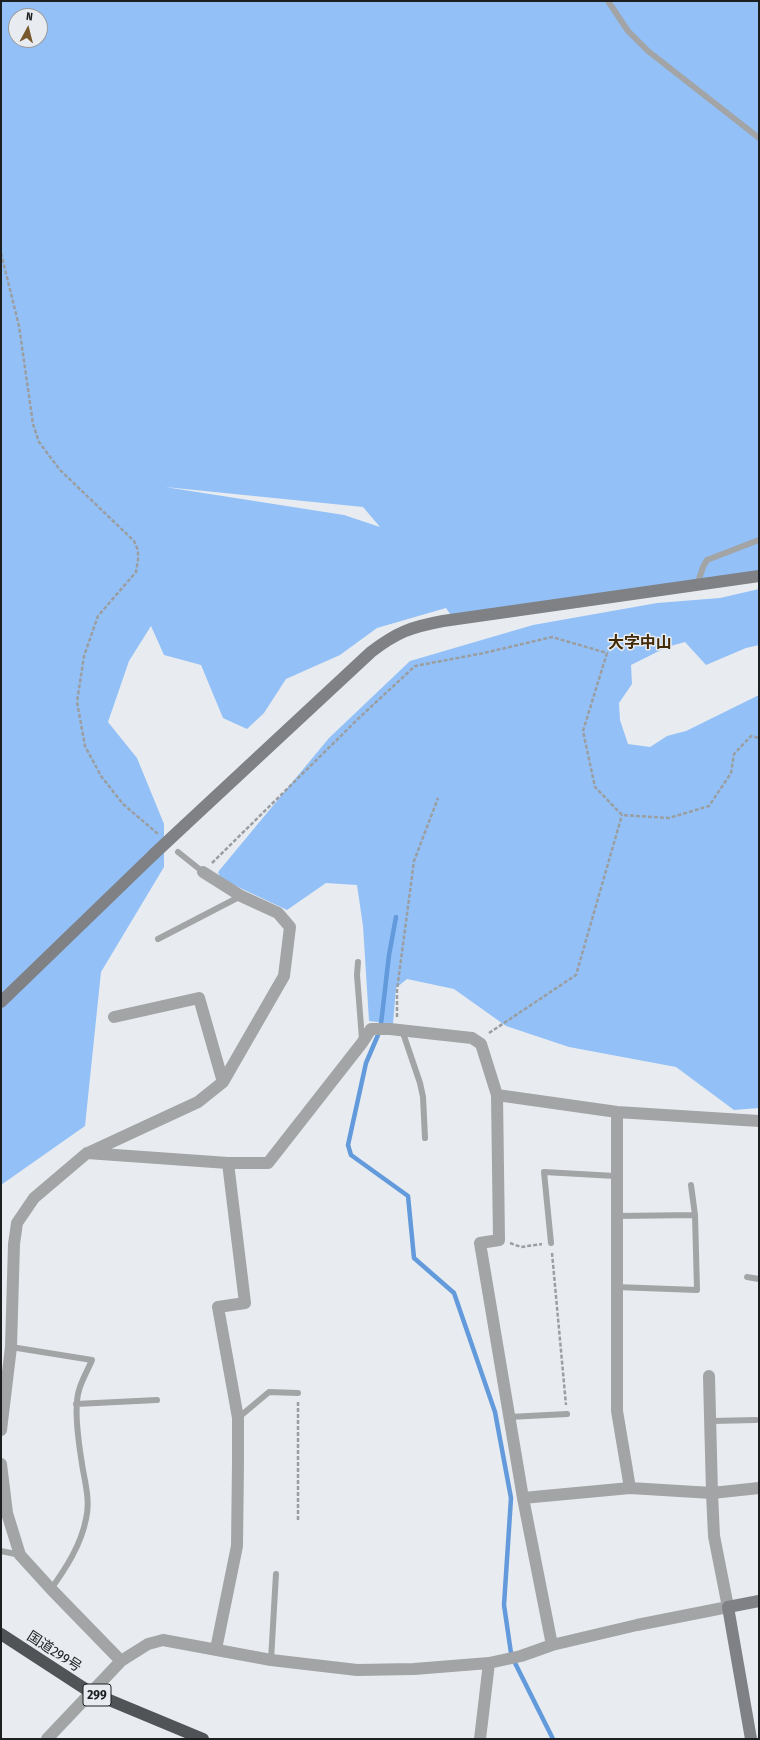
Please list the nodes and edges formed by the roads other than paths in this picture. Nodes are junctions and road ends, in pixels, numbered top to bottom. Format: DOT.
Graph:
graph roads {
  1 [pos="608,1"];
  2 [pos="759,138"];
  3 [pos="759,540"];
  4 [pos="759,576"];
  5 [pos="697,585"];
  6 [pos="178,852"];
  7 [pos="203,872"];
  8 [pos="241,896"];
  9 [pos="158,939"];
  10 [pos="358,962"];
  11 [pos="1,1002"];
  12 [pos="114,1017"];
  13 [pos="399,1030"];
  14 [pos="362,1043"];
  15 [pos="224,1082"];
  16 [pos="497,1095"];
  17 [pos="617,1112"];
  18 [pos="759,1121"];
  19 [pos="425,1138"];
  20 [pos="87,1153"];
  21 [pos="228,1163"];
  22 [pos="616,1176"];
  23 [pos="691,1185"];
  24 [pos="695,1215"];
  25 [pos="616,1216"];
  26 [pos="552,1243"];
  27 [pos="747,1277"];
  28 [pos="759,1279"];
  29 [pos="616,1287"];
  30 [pos="11,1347"];
  31 [pos="710,1376"];
  32 [pos="298,1393"];
  33 [pos="157,1400"];
  34 [pos="76,1404"];
  35 [pos="567,1414"];
  36 [pos="509,1417"];
  37 [pos="238,1418"];
  38 [pos="756,1420"];
  39 [pos="711,1421"];
  40 [pos="1,1424"];
  41 [pos="1,1430"];
  42 [pos="1,1464"];
  43 [pos="630,1488"];
  44 [pos="759,1488"];
  45 [pos="712,1493"];
  46 [pos="523,1498"];
  47 [pos="1,1551"];
  48 [pos="20,1555"];
  49 [pos="276,1574"];
  50 [pos="51,1589"];
  51 [pos="759,1601"];
  52 [pos="728,1607"];
  53 [pos="1,1634"];
  54 [pos="552,1645"];
  55 [pos="216,1649"];
  56 [pos="271,1660"];
  57 [pos="121,1661"];
  58 [pos="489,1664"];
  59 [pos="90,1692"];
  60 [pos="198,1738"];
  61 [pos="47,1739"];
  62 [pos="480,1739"];
  63 [pos="751,1739"];
  1 -- 2 [label="lane"];
  3 -- 5 [label="lane"];
  4 -- 5 [label="street"];
  5 -- 11 [label="street, bridge"];
  6 -- 7 [label="lane"];
  7 -- 8 [label="street"];
  8 -- 9 [label="lane"];
  8 -- 15 [label="street"];
  10 -- 14 [label="lane"];
  12 -- 15 [label="street"];
  13 -- 14 [label="street"];
  13 -- 16 [label="street"];
  13 -- 19 [label="lane"];
  14 -- 21 [label="street"];
  15 -- 20 [label="street"];
  16 -- 17 [label="street"];
  16 -- 36 [label="street"];
  17 -- 18 [label="street"];
  17 -- 22 [label="street"];
  20 -- 21 [label="street"];
  20 -- 30 [label="street"];
  21 -- 37 [label="street"];
  22 -- 25 [label="street"];
  22 -- 26 [label="lane"];
  23 -- 24 [label="lane"];
  24 -- 25 [label="lane"];
  24 -- 29 [label="lane"];
  25 -- 29 [label="street"];
  27 -- 28 [label="lane"];
  29 -- 43 [label="street"];
  30 -- 34 [label="lane"];
  30 -- 40 [label="street"];
  31 -- 39 [label="street"];
  32 -- 37 [label="lane"];
  33 -- 34 [label="lane"];
  34 -- 50 [label="lane"];
  35 -- 36 [label="lane"];
  36 -- 46 [label="street"];
  37 -- 55 [label="street"];
  38 -- 39 [label="lane"];
  39 -- 45 [label="street"];
  40 -- 41 [label="street"];
  42 -- 48 [label="street"];
  43 -- 45 [label="street"];
  43 -- 46 [label="street"];
  44 -- 45 [label="street"];
  45 -- 52 [label="street"];
  46 -- 54 [label="street"];
  47 -- 48 [label="lane"];
  48 -- 50 [label="street"];
  49 -- 56 [label="lane"];
  50 -- 57 [label="street"];
  51 -- 52 [label="street"];
  52 -- 54 [label="street"];
  52 -- 63 [label="street"];
  53 -- 59 [label="highway, 国道299号 / 299"];
  54 -- 58 [label="street"];
  55 -- 56 [label="street"];
  55 -- 57 [label="street"];
  56 -- 58 [label="street"];
  57 -- 59 [label="street"];
  58 -- 62 [label="street"];
  59 -- 60 [label="highway, 国道299号 / 299"];
  59 -- 61 [label="street"];
}
